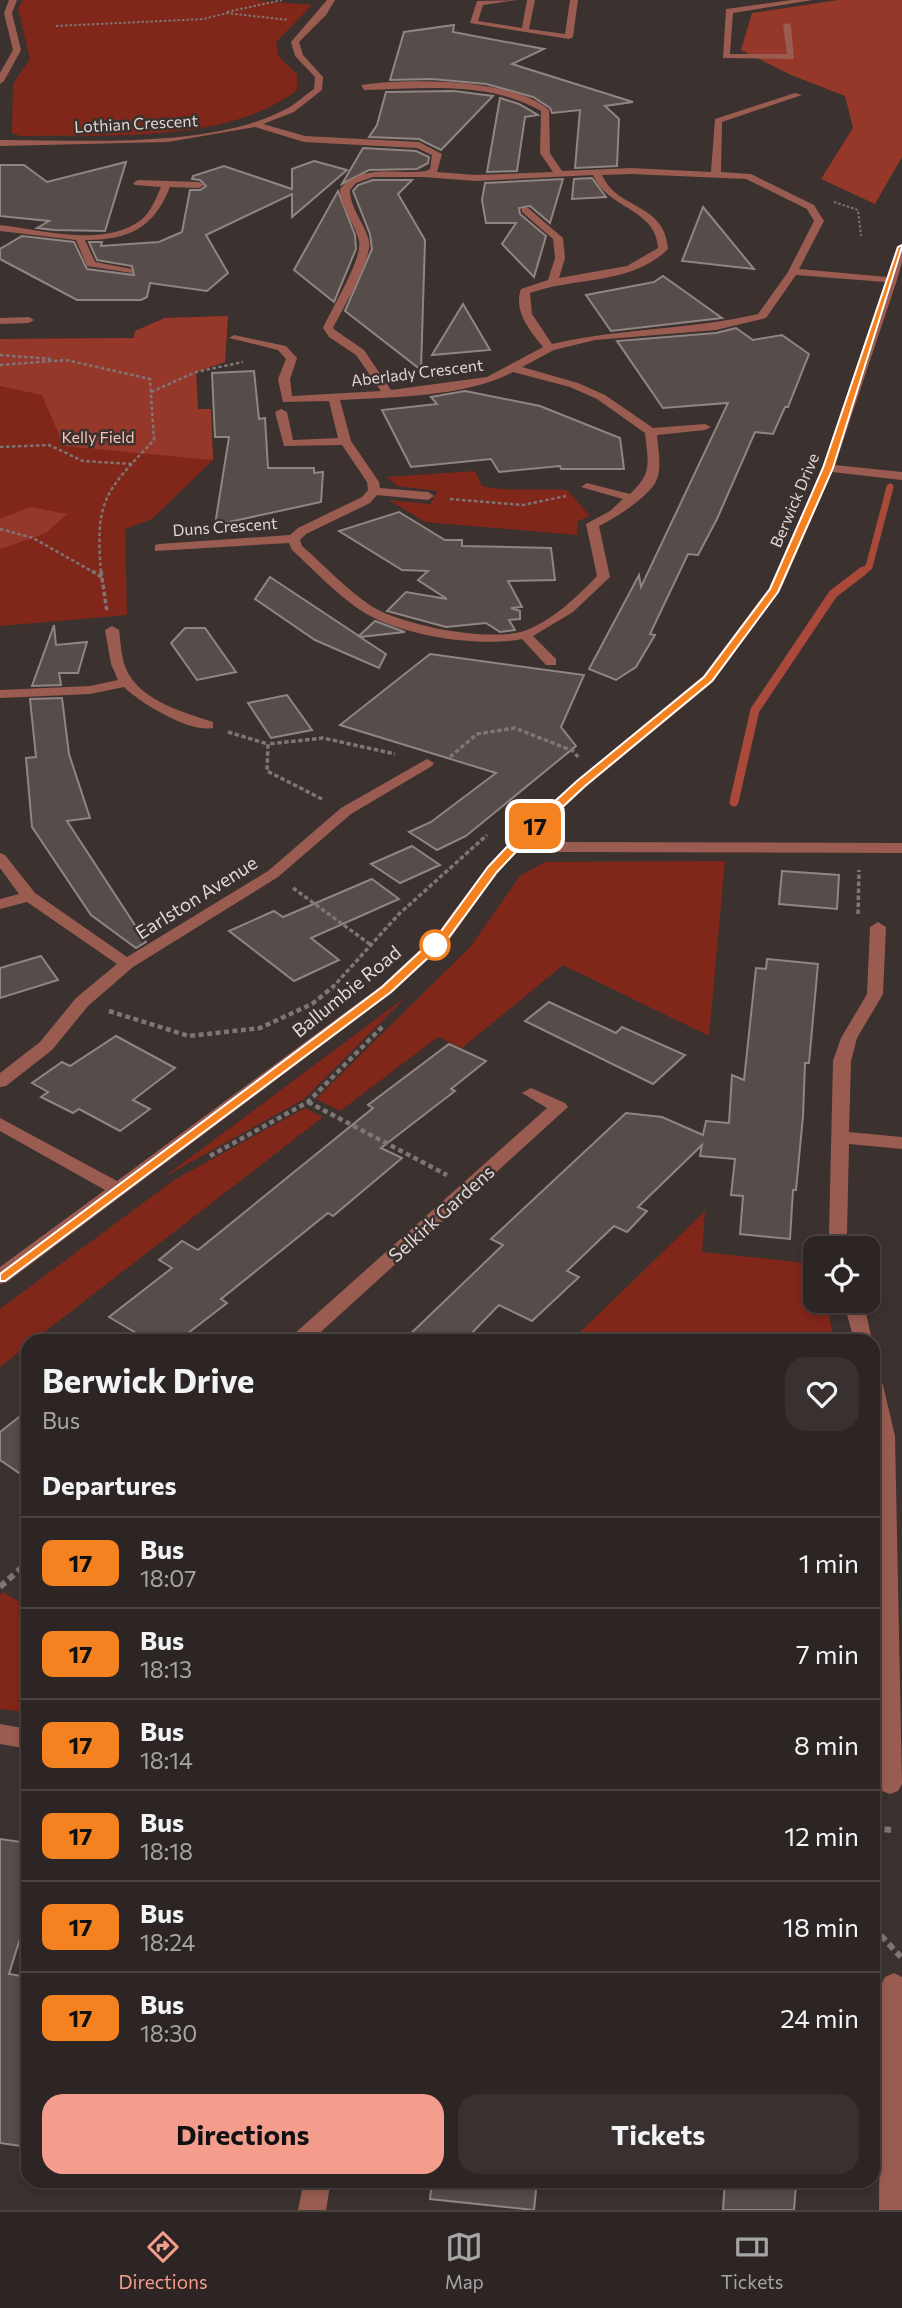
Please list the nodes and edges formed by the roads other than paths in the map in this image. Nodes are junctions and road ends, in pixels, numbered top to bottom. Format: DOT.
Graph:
graph roads {
  1 [pos="13,0"];
  2 [pos="331,0"];
  3 [pos="513,0"];
  4 [pos="531,0"];
  5 [pos="574,0"];
  6 [pos="809,0"];
  7 [pos="788,25"];
  8 [pos="525,31"];
  9 [pos="0,81"];
  10 [pos="364,87"];
  11 [pos="798,95"];
  12 [pos="254,124"];
  13 [pos="0,143"];
  14 [pos="596,171"];
  15 [pos="558,173"];
  16 [pos="716,173"];
  17 [pos="425,174"];
  18 [pos="138,183"];
  19 [pos="166,185"];
  20 [pos="199,186"];
  21 [pos="525,210"];
  22 [pos="0,228"];
  23 [pos="79,236"];
  24 [pos="902,247"];
  25 [pos="128,271"];
  26 [pos="793,272"];
  27 [pos="892,280"];
  28 [pos="553,282"];
  29 [pos="29,320"];
  30 [pos="0,321"];
  31 [pos="234,338"];
  32 [pos="550,348"];
  33 [pos="512,368"];
  34 [pos="388,394"];
  35 [pos="334,398"];
  36 [pos="281,412"];
  37 [pos="705,427"];
  38 [pos="651,432"];
  39 [pos="345,441"];
  40 [pos="828,468"];
  41 [pos="902,476"];
  42 [pos="587,487"];
  43 [pos="374,491"];
  44 [pos="428,496"];
  45 [pos="633,498"];
  46 [pos="294,539"];
  47 [pos="159,548"];
  48 [pos="112,630"];
  49 [pos="525,635"];
  50 [pos="551,662"];
  51 [pos="127,682"];
  52 [pos="1,697"];
  53 [pos="208,726"];
  54 [pos="427,763"];
  55 [pos="523,837"];
  56 [pos="902,848"];
  57 [pos="0,858"];
  58 [pos="29,895"];
  59 [pos="0,904"];
  60 [pos="878,928"];
  61 [pos="127,964"];
  62 [pos="0,1082"];
  63 [pos="531,1093"];
  64 [pos="0,1124"];
  65 [pos="840,1137"];
  66 [pos="902,1143"];
  67 [pos="119,1190"];
  68 [pos="838,1236"];
  69 [pos="0,1277"];
  70 [pos="856,1313"];
  71 [pos="307,1334"];
  72 [pos="862,1334"];
  73 [pos="880,1402"];
  74 [pos="894,1437"];
  75 [pos="882,1712"];
  76 [pos="0,1734"];
  77 [pos="21,1738"];
  78 [pos="890,1784"];
  79 [pos="894,1985"];
  80 [pos="898,2072"];
  81 [pos="316,2188"];
  82 [pos="312,2210"];
  83 [pos="893,2210"];
  1 -- 9 [label="street"];
  2 -- 12 [label="street, Lothian Crescent"];
  3 -- 8 [label="street"];
  4 -- 8 [label="street"];
  5 -- 8 [label="street"];
  6 -- 7 [label="street"];
  10 -- 15 [label="street"];
  11 -- 16 [label="street"];
  12 -- 13 [label="street, Lothian Crescent"];
  12 -- 17 [label="street"];
  14 -- 15 [label="street, Aberlady Crescent"];
  14 -- 16 [label="street, Aberlady Crescent"];
  14 -- 28 [label="street"];
  15 -- 17 [label="street, Aberlady Crescent"];
  16 -- 26 [label="street, Aberlady Crescent"];
  17 -- 34 [label="street, Aberlady Crescent"];
  18 -- 19 [label="street"];
  19 -- 20 [label="street"];
  19 -- 23 [label="street"];
  21 -- 28 [label="street"];
  22 -- 23 [label="street"];
  23 -- 25 [label="street"];
  24 -- 27 [label="street, Berwick Drive"];
  26 -- 27 [label="street"];
  26 -- 32 [label="street, Aberlady Crescent"];
  27 -- 40 [label="street, Berwick Drive"];
  28 -- 32 [label="street"];
  29 -- 30 [label="street"];
  31 -- 35 [label="street, Aberlady Crescent"];
  32 -- 33 [label="street, Aberlady Crescent"];
  33 -- 34 [label="street, Aberlady Crescent"];
  33 -- 38 [label="street"];
  34 -- 35 [label="street, Aberlady Crescent"];
  35 -- 39 [label="street"];
  36 -- 39 [label="street"];
  37 -- 38 [label="street"];
  38 -- 45 [label="street"];
  39 -- 43 [label="street"];
  40 -- 41 [label="street"];
  40 -- 55 [label="street, Berwick Drive"];
  42 -- 45 [label="street"];
  43 -- 44 [label="street"];
  43 -- 46 [label="street, Duns Crescent"];
  45 -- 49 [label="street"];
  46 -- 47 [label="street, Duns Crescent"];
  46 -- 49 [label="street, Duns Crescent"];
  48 -- 51 [label="street"];
  49 -- 50 [label="street"];
  51 -- 52 [label="street"];
  51 -- 53 [label="street"];
  54 -- 61 [label="street, Earlston Avenue"];
  55 -- 56 [label="street"];
  55 -- 67 [label="street, Ballumbie Road"];
  57 -- 58 [label="street"];
  58 -- 59 [label="street"];
  58 -- 61 [label="street"];
  60 -- 65 [label="street"];
  61 -- 62 [label="street, Earlston Avenue"];
  63 -- 71 [label="street, Selkirk Gardens"];
  64 -- 67 [label="street"];
  65 -- 66 [label="street"];
  65 -- 68 [label="street"];
  67 -- 69 [label="street, Ballumbie Road"];
  70 -- 72 [label="street"];
  73 -- 74 [label="street"];
  74 -- 75 [label="street"];
  75 -- 78 [label="street"];
  76 -- 77 [label="street"];
  79 -- 80 [label="street"];
  80 -- 83 [label="street"];
  81 -- 82 [label="street"];
}
